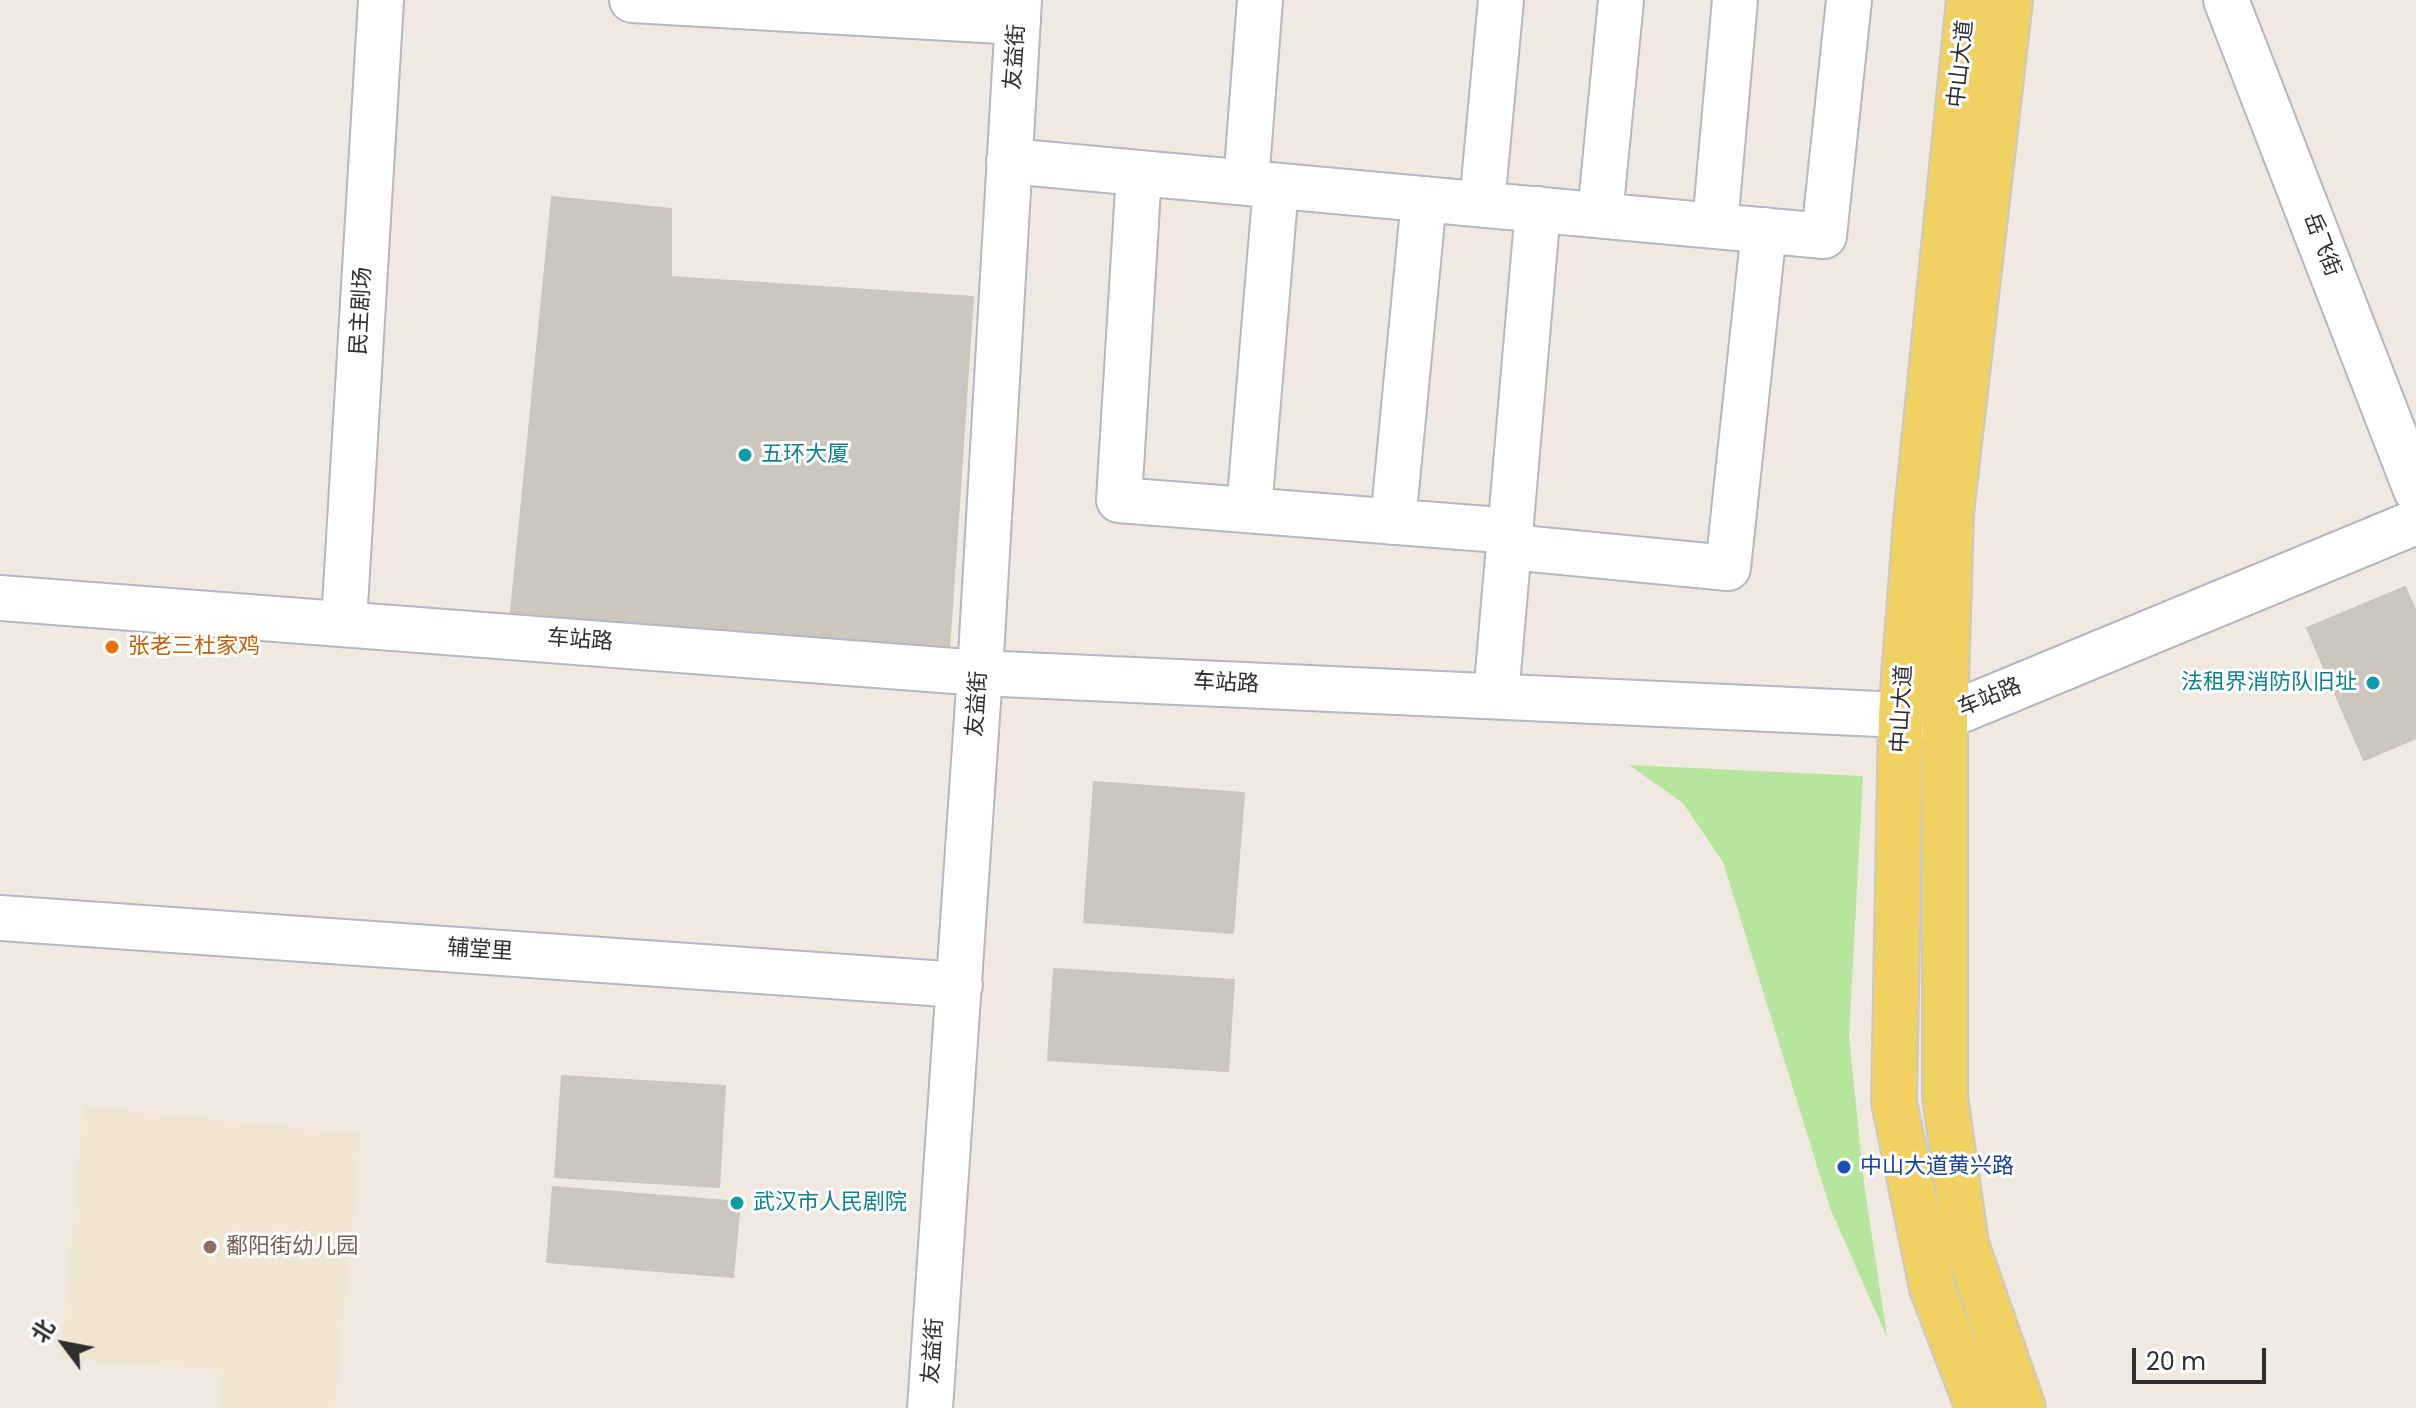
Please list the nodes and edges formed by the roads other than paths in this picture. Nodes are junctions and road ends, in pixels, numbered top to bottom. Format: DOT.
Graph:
graph roads {
  1 [pos="381,0"];
  2 [pos="632,0"];
  3 [pos="1260,0"];
  4 [pos="1501,0"];
  5 [pos="1621,0"];
  6 [pos="1735,0"];
  7 [pos="1849,0"];
  8 [pos="1969,0"];
  9 [pos="2010,0"];
  10 [pos="2226,0"];
  11 [pos="1019,11"];
  12 [pos="1009,161"];
  13 [pos="1139,173"];
  14 [pos="1261,184"];
  15 [pos="1424,199"];
  16 [pos="1482,204"];
  17 [pos="1538,209"];
  18 [pos="1600,215"];
  19 [pos="1715,225"];
  20 [pos="1764,230"];
  21 [pos="2416,490"];
  22 [pos="1249,510"];
  23 [pos="1393,522"];
  24 [pos="2416,522"];
  25 [pos="1512,539"];
  26 [pos="0,598"];
  27 [pos="344,623"];
  28 [pos="980,673"];
  29 [pos="1496,696"];
  30 [pos="1901,715"];
  31 [pos="1945,717"];
  32 [pos="0,918"];
  33 [pos="960,985"];
  34 [pos="930,1408"];
  35 [pos="1978,1408"];
  36 [pos="2023,1408"];
  1 -- 27 [label="street, 民主剧场"];
  2 -- 11 [label="street"];
  3 -- 14 [label="street"];
  4 -- 16 [label="street"];
  5 -- 18 [label="street"];
  6 -- 19 [label="street"];
  7 -- 20 [label="street"];
  8 -- 30 [label="main road, 中山大道"];
  9 -- 31 [label="main road, 中山大道"];
  10 -- 21 [label="street, 岳飞街"];
  11 -- 12 [label="street, 友益街"];
  12 -- 13 [label="street"];
  12 -- 28 [label="street, 友益街"];
  13 -- 14 [label="street"];
  13 -- 22 [label="street"];
  14 -- 15 [label="street"];
  14 -- 22 [label="street"];
  15 -- 16 [label="street"];
  15 -- 23 [label="street"];
  16 -- 17 [label="street"];
  17 -- 18 [label="street"];
  17 -- 25 [label="street"];
  18 -- 19 [label="street"];
  19 -- 20 [label="street"];
  20 -- 25 [label="street"];
  22 -- 23 [label="street"];
  23 -- 25 [label="street"];
  24 -- 31 [label="street, 车站路"];
  25 -- 29 [label="street"];
  26 -- 27 [label="street, 车站路"];
  27 -- 28 [label="street, 车站路"];
  28 -- 29 [label="street, 车站路"];
  28 -- 33 [label="street, 友益街"];
  29 -- 30 [label="street, 车站路"];
  30 -- 31 [label="street, 车站路"];
  30 -- 35 [label="main road, 中山大道"];
  31 -- 36 [label="main road, 中山大道"];
  32 -- 33 [label="street, 辅堂里"];
  33 -- 34 [label="street, 友益街"];
}
